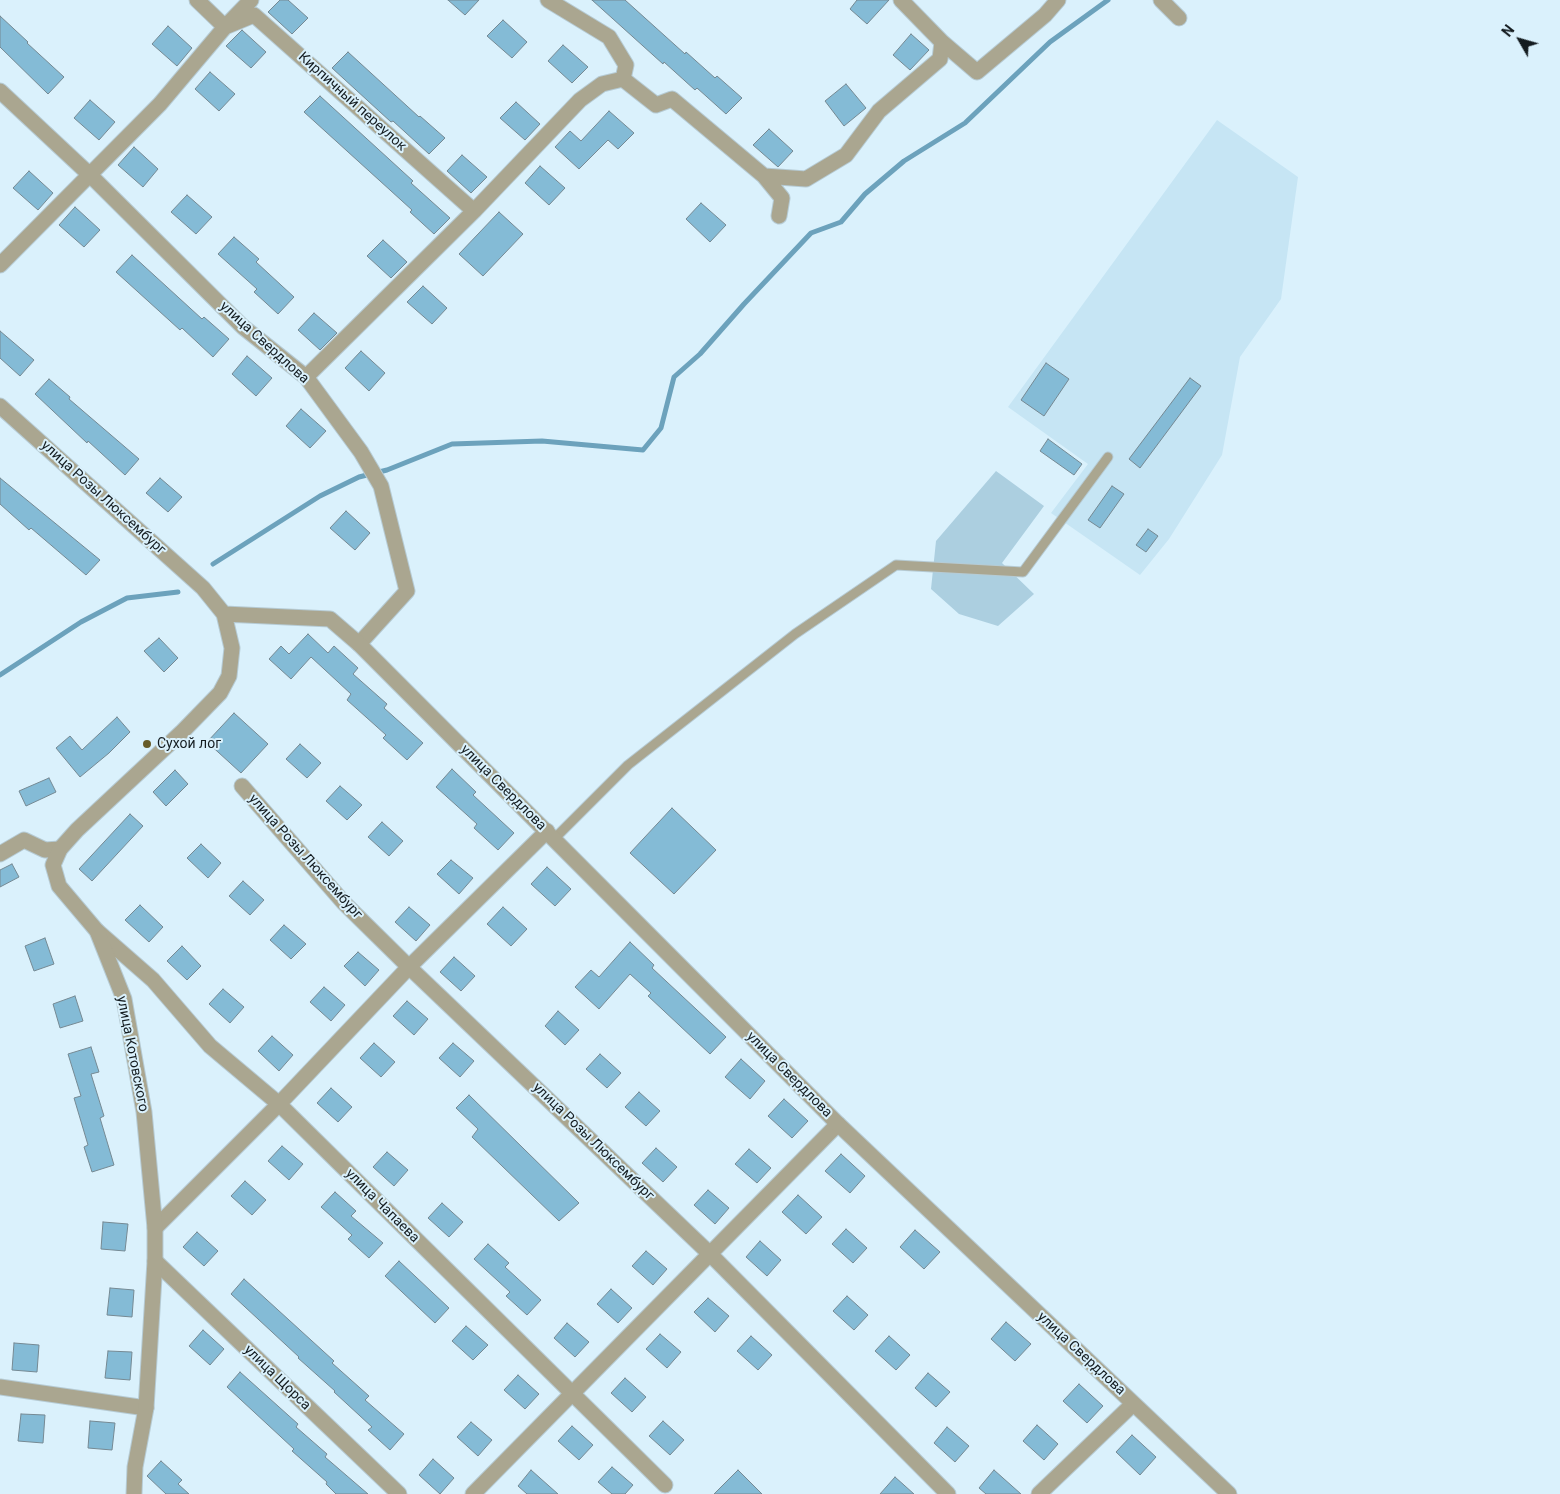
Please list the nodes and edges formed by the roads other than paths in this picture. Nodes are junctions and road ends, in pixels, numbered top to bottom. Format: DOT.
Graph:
graph roads {
  1 [pos="197,0"];
  2 [pos="251,0"];
  3 [pos="548,0"];
  4 [pos="901,0"];
  5 [pos="1058,0"];
  6 [pos="1161,0"];
  7 [pos="1179,18"];
  8 [pos="225,27"];
  9 [pos="942,42"];
  10 [pos="623,79"];
  11 [pos="0,90"];
  12 [pos="90,174"];
  13 [pos="764,176"];
  14 [pos="474,211"];
  15 [pos="779,216"];
  16 [pos="0,265"];
  17 [pos="306,378"];
  18 [pos="0,406"];
  19 [pos="1108,457"];
  20 [pos="224,614"];
  21 [pos="359,644"];
  22 [pos="242,786"];
  23 [pos="550,835"];
  24 [pos="60,849"];
  25 [pos="0,854"];
  26 [pos="97,931"];
  27 [pos="409,967"];
  28 [pos="279,1104"];
  29 [pos="838,1124"];
  30 [pos="155,1228"];
  31 [pos="710,1254"];
  32 [pos="155,1262"];
  33 [pos="0,1387"];
  34 [pos="572,1394"];
  35 [pos="1133,1404"];
  36 [pos="146,1408"];
  37 [pos="665,1485"];
  38 [pos="134,1494"];
  39 [pos="399,1494"];
  40 [pos="473,1494"];
  41 [pos="948,1494"];
  42 [pos="1039,1494"];
  43 [pos="1229,1494"];
  1 -- 8 [label="street"];
  2 -- 8 [label="street"];
  3 -- 10 [label="street"];
  4 -- 9 [label="street"];
  5 -- 9 [label="street"];
  6 -- 7 [label="street"];
  8 -- 12 [label="street"];
  8 -- 14 [label="street, Кирпичный переулок"];
  9 -- 13 [label="street"];
  10 -- 13 [label="street"];
  10 -- 14 [label="street"];
  11 -- 12 [label="street, улица Свердлова"];
  12 -- 16 [label="street"];
  12 -- 17 [label="street, улица Свердлова"];
  13 -- 15 [label="street"];
  14 -- 17 [label="street"];
  17 -- 21 [label="street, улица Свердлова"];
  18 -- 20 [label="street, улица Розы Люксембург"];
  19 -- 23 [label="lane"];
  20 -- 21 [label="street, улица Свердлова"];
  20 -- 24 [label="street, улица Котовского"];
  21 -- 23 [label="street, улица Свердлова"];
  22 -- 27 [label="street, улица Розы Люксембург"];
  23 -- 27 [label="street"];
  23 -- 29 [label="street, улица Свердлова"];
  24 -- 25 [label="street"];
  24 -- 26 [label="street, улица Котовского"];
  26 -- 28 [label="street, улица Чапаева"];
  26 -- 30 [label="street, улица Котовского"];
  27 -- 28 [label="street"];
  27 -- 31 [label="street, улица Розы Люксембург"];
  28 -- 30 [label="street"];
  28 -- 34 [label="street, улица Чапаева"];
  29 -- 31 [label="street"];
  29 -- 35 [label="street, улица Свердлова"];
  30 -- 32 [label="street, улица Котовского"];
  31 -- 34 [label="street"];
  31 -- 41 [label="street, улица Розы Люксембург"];
  32 -- 36 [label="street, улица Котовского"];
  32 -- 39 [label="street, улица Щорса"];
  33 -- 36 [label="street"];
  34 -- 37 [label="street, улица Чапаева"];
  34 -- 40 [label="street"];
  35 -- 42 [label="street"];
  35 -- 43 [label="street, улица Свердлова"];
  36 -- 38 [label="street, улица Котовского"];
}
